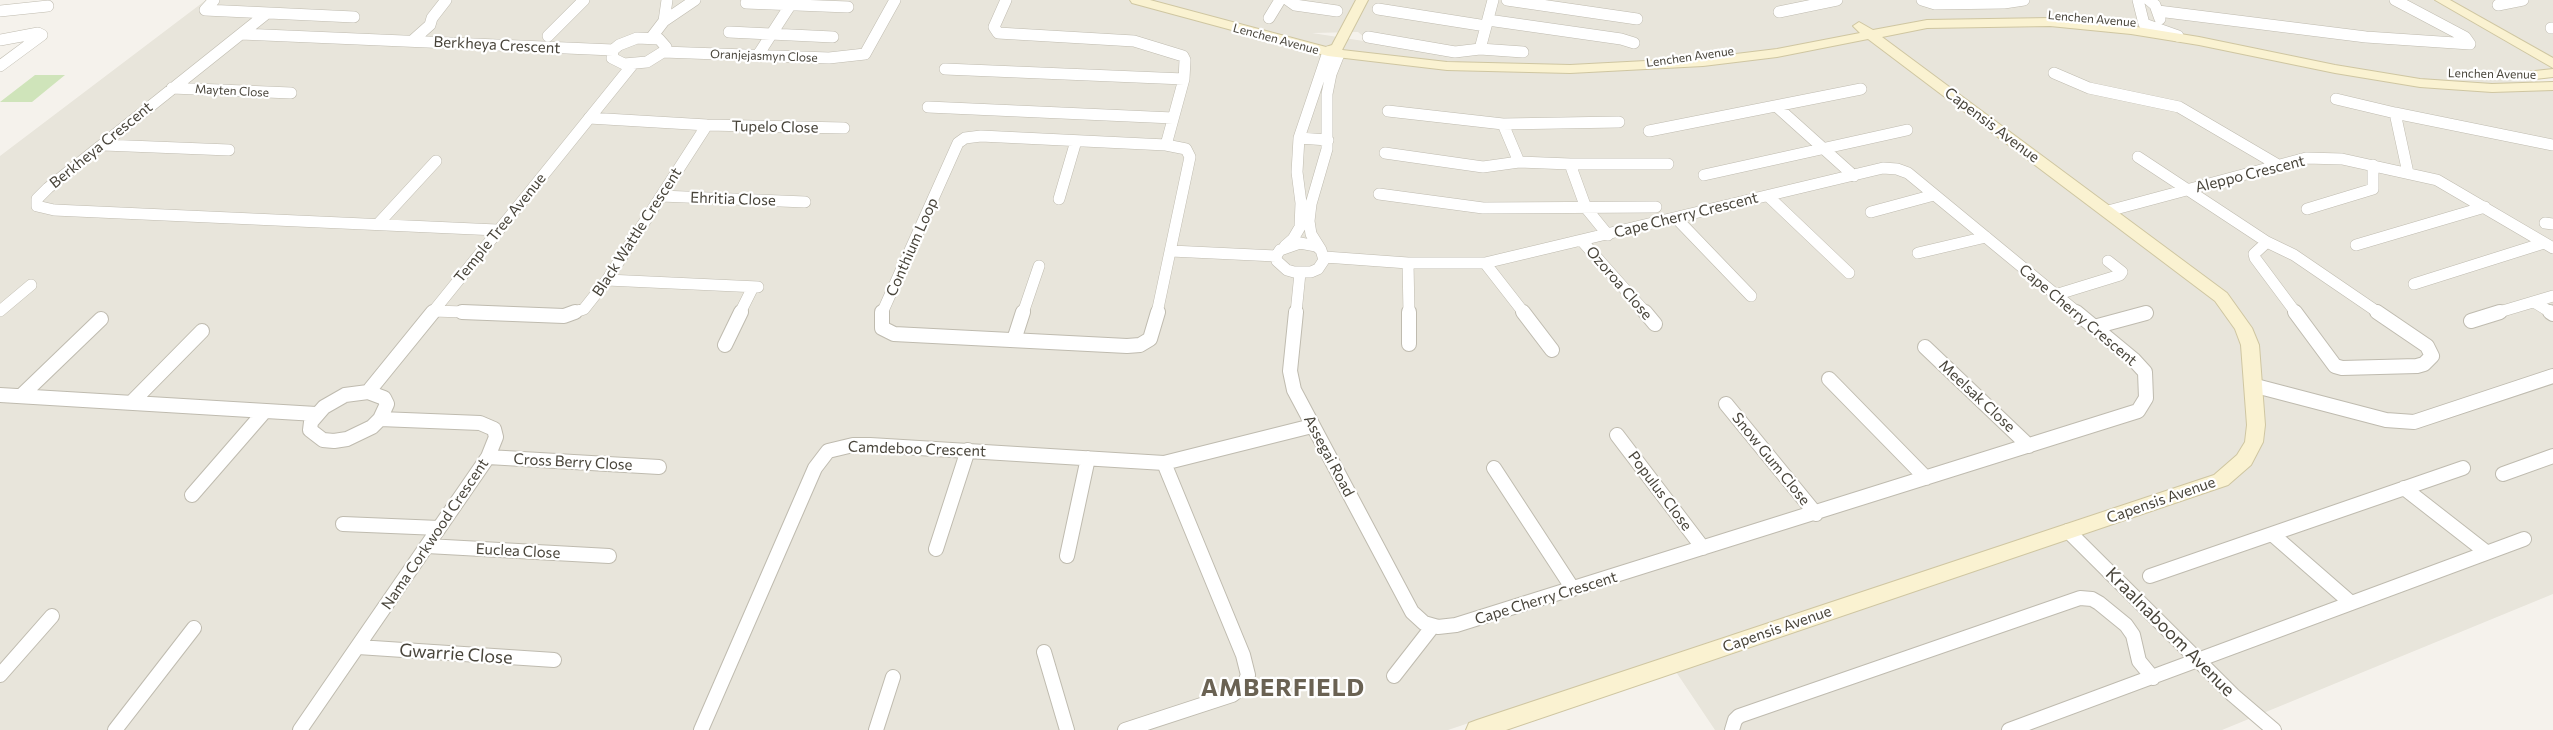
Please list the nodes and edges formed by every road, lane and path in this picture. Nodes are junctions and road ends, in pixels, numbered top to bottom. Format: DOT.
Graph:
graph roads {
  1 [pos="214,0"];
  2 [pos="446,0"];
  3 [pos="584,0"];
  4 [pos="667,0"];
  5 [pos="695,0"];
  6 [pos="895,0"];
  7 [pos="1006,0"];
  8 [pos="1136,0"];
  9 [pos="1288,0"];
  10 [pos="1362,0"];
  11 [pos="1493,0"];
  12 [pos="1507,0"];
  13 [pos="1837,0"];
  14 [pos="1922,0"];
  15 [pos="2024,0"];
  16 [pos="2138,0"];
  17 [pos="2149,0"];
  18 [pos="2395,0"];
  19 [pos="2441,0"];
  20 [pos="2458,0"];
  21 [pos="2523,0"];
  22 [pos="792,2"];
  23 [pos="1276,2"];
  24 [pos="1810,2"];
  25 [pos="746,3"];
  26 [pos="2498,5"];
  27 [pos="48,6"];
  28 [pos="848,7"];
  29 [pos="1378,9"];
  30 [pos="0,11"];
  31 [pos="1337,11"];
  32 [pos="2158,11"];
  33 [pos="1780,12"];
  34 [pos="266,14"];
  35 [pos="280,14"];
  36 [pos="354,16"];
  37 [pos="1269,18"];
  38 [pos="1637,19"];
  39 [pos="664,21"];
  40 [pos="1487,23"];
  41 [pos="430,25"];
  42 [pos="2154,26"];
  43 [pos="1864,30"];
  44 [pos="2131,30"];
  45 [pos="729,32"];
  46 [pos="241,34"];
  47 [pos="256,34"];
  48 [pos="771,34"];
  49 [pos="548,36"];
  50 [pos="833,36"];
  51 [pos="1368,37"];
  52 [pos="651,38"];
  53 [pos="2185,39"];
  54 [pos="0,40"];
  55 [pos="412,41"];
  56 [pos="426,42"];
  57 [pos="1634,43"];
  58 [pos="1480,48"];
  59 [pos="613,50"];
  60 [pos="1335,51"];
  61 [pos="664,52"];
  62 [pos="1523,52"];
  63 [pos="2553,52"];
  64 [pos="758,55"];
  65 [pos="633,64"];
  66 [pos="2553,64"];
  67 [pos="1,65"];
  68 [pos="945,69"];
  69 [pos="2054,73"];
  70 [pos="2553,74"];
  71 [pos="1184,79"];
  72 [pos="2553,86"];
  73 [pos="172,88"];
  74 [pos="2521,88"];
  75 [pos="1861,89"];
  76 [pos="2553,90"];
  77 [pos="291,93"];
  78 [pos="2336,99"];
  79 [pos="1776,106"];
  80 [pos="928,107"];
  81 [pos="1388,111"];
  82 [pos="2395,114"];
  83 [pos="589,118"];
  84 [pos="1173,118"];
  85 [pos="1619,122"];
  86 [pos="1503,124"];
  87 [pos="707,125"];
  88 [pos="844,128"];
  89 [pos="1907,130"];
  90 [pos="1649,131"];
  91 [pos="1299,138"];
  92 [pos="1076,140"];
  93 [pos="1328,140"];
  94 [pos="104,144"];
  95 [pos="1166,145"];
  96 [pos="2553,145"];
  97 [pos="1823,148"];
  98 [pos="229,150"];
  99 [pos="1384,153"];
  100 [pos="2138,157"];
  101 [pos="436,161"];
  102 [pos="1519,162"];
  103 [pos="1570,164"];
  104 [pos="1668,164"];
  105 [pos="2373,164"];
  106 [pos="2278,165"];
  107 [pos="2408,172"];
  108 [pos="1704,175"];
  109 [pos="1854,176"];
  110 [pos="2185,190"];
  111 [pos="1379,194"];
  112 [pos="1934,195"];
  113 [pos="661,196"];
  114 [pos="1768,196"];
  115 [pos="1059,199"];
  116 [pos="805,202"];
  117 [pos="1586,208"];
  118 [pos="1656,208"];
  119 [pos="2485,208"];
  120 [pos="2307,210"];
  121 [pos="2108,211"];
  122 [pos="1871,212"];
  123 [pos="1676,218"];
  124 [pos="378,224"];
  125 [pos="497,230"];
  126 [pos="1608,234"];
  127 [pos="1988,239"];
  128 [pos="1582,241"];
  129 [pos="2267,242"];
  130 [pos="2356,245"];
  131 [pos="1285,246"];
  132 [pos="2548,246"];
  133 [pos="1170,251"];
  134 [pos="1918,253"];
  135 [pos="1942,253"];
  136 [pos="1323,254"];
  137 [pos="1276,256"];
  138 [pos="2108,261"];
  139 [pos="1408,263"];
  140 [pos="1485,263"];
  141 [pos="1039,266"];
  142 [pos="1300,273"];
  143 [pos="1849,273"];
  144 [pos="607,280"];
  145 [pos="31,284"];
  146 [pos="2414,284"];
  147 [pos="2055,295"];
  148 [pos="1751,296"];
  149 [pos="2553,296"];
  150 [pos="2534,302"];
  151 [pos="0,311"];
  152 [pos="433,311"];
  153 [pos="2146,313"];
  154 [pos="2553,314"];
  155 [pos="101,319"];
  156 [pos="2471,321"];
  157 [pos="1655,324"];
  158 [pos="2094,327"];
  159 [pos="202,331"];
  160 [pos="1014,340"];
  161 [pos="1409,344"];
  162 [pos="725,345"];
  163 [pos="1925,347"];
  164 [pos="1552,350"];
  165 [pos="2553,376"];
  166 [pos="1829,378"];
  167 [pos="2252,385"];
  168 [pos="368,392"];
  169 [pos="0,395"];
  170 [pos="21,396"];
  171 [pos="131,403"];
  172 [pos="1726,404"];
  173 [pos="265,411"];
  174 [pos="316,414"];
  175 [pos="380,420"];
  176 [pos="1312,426"];
  177 [pos="1617,435"];
  178 [pos="2029,446"];
  179 [pos="968,450"];
  180 [pos="2553,456"];
  181 [pos="488,457"];
  182 [pos="1088,458"];
  183 [pos="1164,463"];
  184 [pos="658,467"];
  185 [pos="1494,468"];
  186 [pos="2463,468"];
  187 [pos="2503,474"];
  188 [pos="1926,478"];
  189 [pos="2404,488"];
  190 [pos="192,495"];
  191 [pos="1816,514"];
  192 [pos="343,524"];
  193 [pos="439,528"];
  194 [pos="2068,531"];
  195 [pos="2272,534"];
  196 [pos="2524,539"];
  197 [pos="427,546"];
  198 [pos="1703,548"];
  199 [pos="936,549"];
  200 [pos="2486,552"];
  201 [pos="609,556"];
  202 [pos="1067,556"];
  203 [pos="2150,576"];
  204 [pos="1574,589"];
  205 [pos="2350,602"];
  206 [pos="52,616"];
  207 [pos="1428,624"];
  208 [pos="194,628"];
  209 [pos="358,647"];
  210 [pos="1044,652"];
  211 [pos="554,660"];
  212 [pos="2198,660"];
  213 [pos="0,675"];
  214 [pos="1394,676"];
  215 [pos="893,677"];
  216 [pos="2153,678"];
  217 [pos="115,730"];
  218 [pos="300,730"];
  219 [pos="701,730"];
  220 [pos="876,730"];
  221 [pos="1067,730"];
  222 [pos="1126,730"];
  223 [pos="1477,730"];
  224 [pos="1732,730"];
  225 [pos="2009,730"];
  226 [pos="2274,730"];
  1 -- 34 [label="street"];
  2 -- 41 [label="street"];
  3 -- 49 [label="street"];
  4 -- 39 [label="street"];
  5 -- 39 [label="street"];
  6 -- 64 [label="street, Oranjejasmyn Close"];
  7 -- 71 [label="street"];
  8 -- 60 [label="main road, Lenchen Avenue"];
  9 -- 31 [label="street"];
  10 -- 60 [label="main road"];
  11 -- 40 [label="street"];
  12 -- 38 [label="street"];
  13 -- 24 [label="street"];
  14 -- 15 [label="street"];
  16 -- 42 [label="street"];
  17 -- 32 [label="street"];
  18 -- 32 [label="street"];
  19 -- 66 [label="main road"];
  20 -- 63 [label="main road"];
  21 -- 26 [label="street"];
  22 -- 25 [label="street"];
  22 -- 28 [label="street"];
  22 -- 48 [label="street"];
  23 -- 37 [label="street"];
  24 -- 33 [label="street"];
  27 -- 30 [label="street"];
  29 -- 40 [label="street"];
  32 -- 42 [label="street"];
  34 -- 35 [label="street"];
  34 -- 46 [label="street"];
  35 -- 36 [label="street"];
  35 -- 47 [label="street"];
  39 -- 52 [label="street"];
  40 -- 57 [label="street"];
  40 -- 58 [label="street"];
  41 -- 55 [label="street"];
  41 -- 56 [label="street"];
  42 -- 43 [label="main road, Lenchen Avenue"];
  42 -- 44 [label="street"];
  42 -- 53 [label="street"];
  42 -- 70 [label="main road, Lenchen Avenue"];
  43 -- 44 [label="main road, Lenchen Avenue"];
  43 -- 60 [label="main road, Lenchen Avenue"];
  43 -- 121 [label="main road, Capensis Avenue"];
  44 -- 53 [label="main road, Lenchen Avenue"];
  45 -- 48 [label="street"];
  46 -- 47 [label="street, Berkheya Crescent"];
  46 -- 73 [label="street, Berkheya Crescent"];
  47 -- 55 [label="street, Berkheya Crescent"];
  48 -- 50 [label="street"];
  48 -- 64 [label="street"];
  51 -- 58 [label="street"];
  52 -- 59 [label="street"];
  52 -- 61 [label="street"];
  53 -- 74 [label="main road, Lenchen Avenue"];
  54 -- 67 [label="street"];
  55 -- 56 [label="street, Berkheya Crescent"];
  56 -- 59 [label="street, Berkheya Crescent"];
  58 -- 62 [label="street"];
  59 -- 65 [label="street"];
  60 -- 91 [label="street"];
  60 -- 93 [label="street"];
  61 -- 64 [label="street, Oranjejasmyn Close"];
  61 -- 65 [label="street"];
  65 -- 83 [label="street, Temple Tree Avenue"];
  68 -- 71 [label="street"];
  69 -- 106 [label="street"];
  71 -- 84 [label="street"];
  72 -- 74 [label="main road, Lenchen Avenue"];
  73 -- 77 [label="street, Mayten Close"];
  73 -- 94 [label="street, Berkheya Crescent"];
  74 -- 76 [label="main road"];
  75 -- 79 [label="street"];
  78 -- 82 [label="street"];
  79 -- 90 [label="street"];
  79 -- 97 [label="street"];
  80 -- 84 [label="street"];
  81 -- 86 [label="street"];
  82 -- 96 [label="street"];
  82 -- 107 [label="street"];
  83 -- 87 [label="street"];
  83 -- 125 [label="street, Temple Tree Avenue"];
  84 -- 95 [label="street"];
  85 -- 86 [label="street"];
  86 -- 102 [label="street"];
  87 -- 88 [label="street, Tupelo Close"];
  87 -- 113 [label="street, Black Wattle Crescent"];
  89 -- 97 [label="street"];
  91 -- 93 [label="street"];
  91 -- 131 [label="street"];
  92 -- 95 [label="street, Conthium Loop"];
  92 -- 115 [label="street"];
  92 -- 160 [label="street, Conthium Loop"];
  93 -- 136 [label="street"];
  94 -- 98 [label="street"];
  94 -- 124 [label="street, Berkheya Crescent"];
  95 -- 133 [label="street, Conthium Loop"];
  97 -- 108 [label="street"];
  97 -- 109 [label="street"];
  99 -- 102 [label="street"];
  100 -- 110 [label="street"];
  101 -- 124 [label="street"];
  102 -- 103 [label="street"];
  103 -- 104 [label="street"];
  103 -- 117 [label="street"];
  105 -- 106 [label="street, Aleppo Crescent"];
  105 -- 107 [label="street, Aleppo Crescent"];
  105 -- 120 [label="street"];
  106 -- 110 [label="street, Aleppo Crescent"];
  107 -- 119 [label="street, Aleppo Crescent"];
  109 -- 112 [label="street, Cape Cherry Crescent"];
  109 -- 114 [label="street, Cape Cherry Crescent"];
  110 -- 121 [label="street, Aleppo Crescent"];
  110 -- 129 [label="street"];
  111 -- 117 [label="street"];
  112 -- 122 [label="street"];
  112 -- 127 [label="street, Cape Cherry Crescent"];
  113 -- 116 [label="street, Ehritia Close"];
  113 -- 144 [label="street, Black Wattle Crescent"];
  114 -- 123 [label="street, Cape Cherry Crescent"];
  114 -- 143 [label="street"];
  117 -- 118 [label="street"];
  117 -- 126 [label="street"];
  119 -- 130 [label="street"];
  119 -- 132 [label="street, Aleppo Crescent"];
  121 -- 167 [label="main road, Capensis Avenue"];
  123 -- 126 [label="street, Cape Cherry Crescent"];
  123 -- 148 [label="street"];
  124 -- 125 [label="street, Berkheya Crescent"];
  125 -- 152 [label="street, Temple Tree Avenue"];
  126 -- 128 [label="street, Cape Cherry Crescent"];
  127 -- 134 [label="street"];
  127 -- 135 [label="street"];
  127 -- 147 [label="street, Cape Cherry Crescent"];
  128 -- 140 [label="street, Cape Cherry Crescent"];
  128 -- 157 [label="street, Ozoroa Close"];
  129 -- 129 [label="street"];
  131 -- 136 [label="street, Cape Cherry Crescent"];
  131 -- 137 [label="street"];
  132 -- 146 [label="street"];
  133 -- 137 [label="street"];
  133 -- 160 [label="street, Conthium Loop"];
  136 -- 139 [label="street, Cape Cherry Crescent"];
  136 -- 142 [label="street"];
  137 -- 142 [label="street"];
  138 -- 147 [label="street"];
  139 -- 140 [label="street, Cape Cherry Crescent"];
  139 -- 161 [label="street"];
  140 -- 164 [label="street"];
  141 -- 160 [label="street"];
  142 -- 176 [label="street, Assegai Road"];
  144 -- 152 [label="street, Black Wattle Crescent"];
  144 -- 162 [label="street"];
  145 -- 151 [label="street"];
  147 -- 158 [label="street, Cape Cherry Crescent"];
  149 -- 150 [label="street"];
  150 -- 154 [label="street"];
  150 -- 156 [label="street"];
  152 -- 168 [label="street, Temple Tree Avenue"];
  153 -- 158 [label="street"];
  155 -- 170 [label="street"];
  158 -- 178 [label="street, Cape Cherry Crescent"];
  159 -- 171 [label="street"];
  163 -- 178 [label="street, Meelsak Close"];
  165 -- 167 [label="street"];
  166 -- 188 [label="street"];
  167 -- 194 [label="main road, Capensis Avenue"];
  168 -- 174 [label="street"];
  168 -- 175 [label="street"];
  169 -- 170 [label="street"];
  170 -- 171 [label="street"];
  171 -- 173 [label="street"];
  172 -- 191 [label="street, Snow Gum Close"];
  173 -- 174 [label="street"];
  173 -- 190 [label="street"];
  174 -- 175 [label="street"];
  175 -- 181 [label="street, Nama Corkwood Crescent"];
  176 -- 183 [label="street, Camdeboo Crescent"];
  176 -- 207 [label="street, Assegai Road"];
  177 -- 198 [label="street, Populus Close"];
  178 -- 188 [label="street, Cape Cherry Crescent"];
  179 -- 182 [label="street, Camdeboo Crescent"];
  179 -- 199 [label="street"];
  179 -- 219 [label="street, Camdeboo Crescent"];
  180 -- 187 [label="street"];
  181 -- 184 [label="street, Cross Berry Close"];
  181 -- 193 [label="street, Nama Corkwood Crescent"];
  182 -- 183 [label="street, Camdeboo Crescent"];
  182 -- 202 [label="street"];
  183 -- 222 [label="street"];
  185 -- 204 [label="street"];
  186 -- 189 [label="street"];
  188 -- 191 [label="street, Cape Cherry Crescent"];
  189 -- 195 [label="street"];
  189 -- 200 [label="street"];
  191 -- 198 [label="street, Cape Cherry Crescent"];
  192 -- 193 [label="street"];
  193 -- 197 [label="street, Nama Corkwood Crescent"];
  194 -- 212 [label="street, Kraalnaboom Avenue"];
  194 -- 223 [label="main road, Capensis Avenue"];
  195 -- 203 [label="street"];
  195 -- 205 [label="street"];
  196 -- 200 [label="street"];
  197 -- 201 [label="street, Euclea Close"];
  197 -- 209 [label="street, Nama Corkwood Crescent"];
  198 -- 204 [label="street, Cape Cherry Crescent"];
  200 -- 205 [label="street"];
  204 -- 207 [label="street, Cape Cherry Crescent"];
  205 -- 212 [label="street"];
  206 -- 213 [label="street"];
  207 -- 214 [label="street"];
  208 -- 217 [label="street"];
  209 -- 211 [label="street, Gwarrie Close"];
  209 -- 218 [label="street, Nama Corkwood Crescent"];
  210 -- 221 [label="street"];
  212 -- 216 [label="street"];
  212 -- 226 [label="street, Kraalnaboom Avenue"];
  215 -- 220 [label="street"];
  216 -- 224 [label="street"];
  216 -- 225 [label="street"];
}
